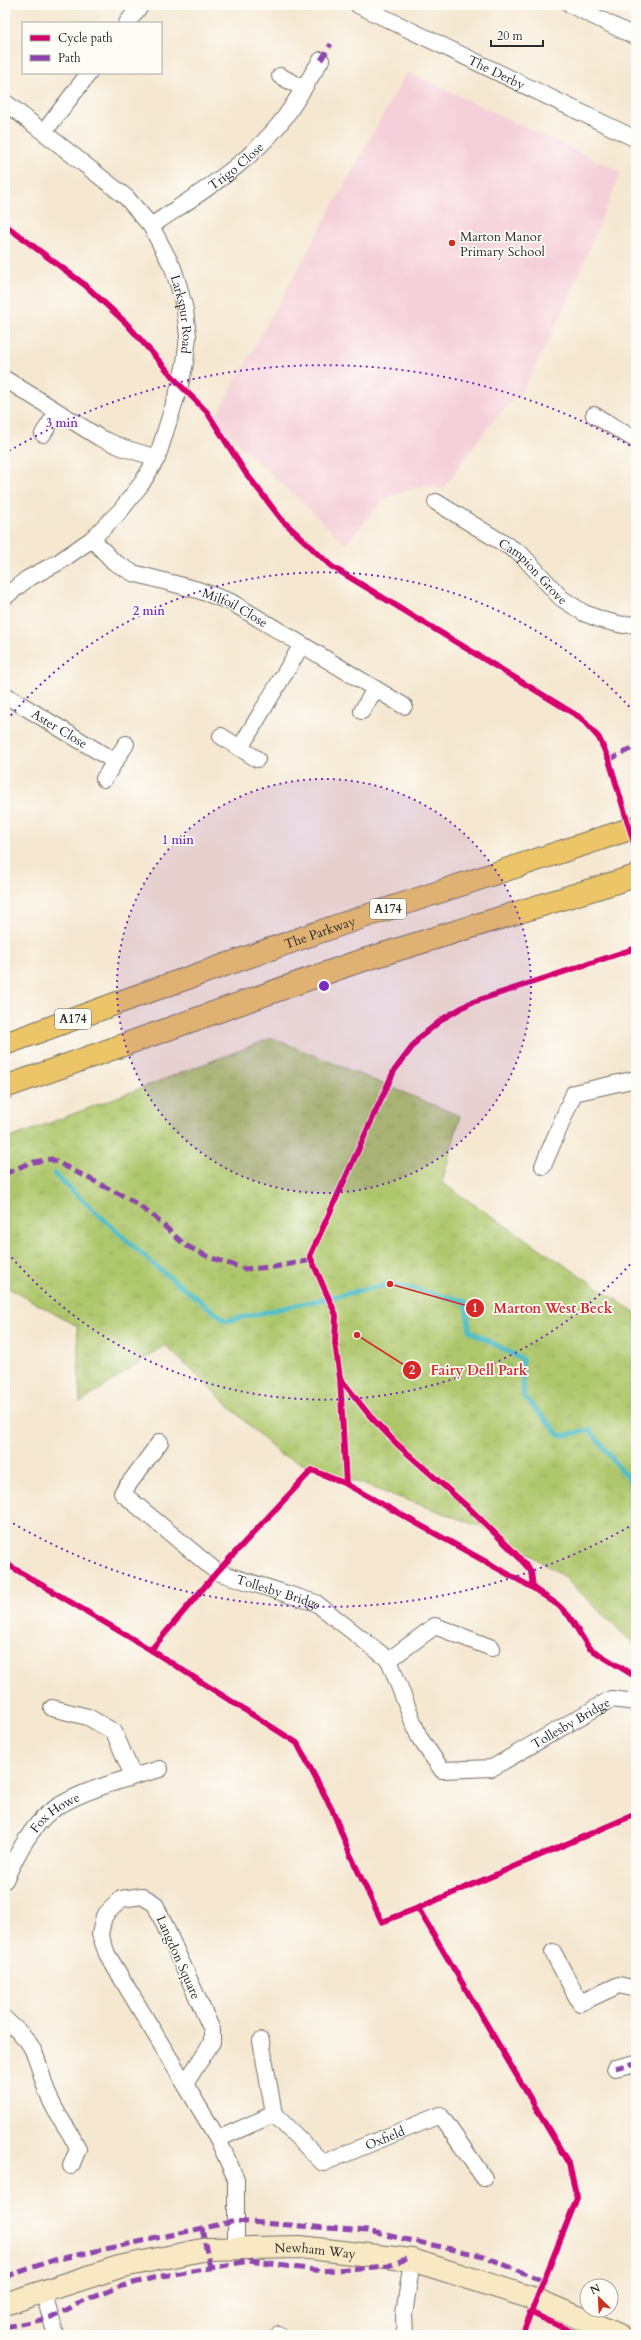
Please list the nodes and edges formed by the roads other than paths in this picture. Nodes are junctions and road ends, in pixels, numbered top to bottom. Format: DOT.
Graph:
graph roads {
  1 [pos="141,5"];
  2 [pos="358,5"];
  3 [pos="571,5"];
  4 [pos="128,22"];
  5 [pos="636,37"];
  6 [pos="321,60"];
  7 [pos="88,74"];
  8 [pos="280,76"];
  9 [pos="304,88"];
  10 [pos="5,102"];
  11 [pos="44,132"];
  12 [pos="636,139"];
  13 [pos="151,226"];
  14 [pos="5,379"];
  15 [pos="57,412"];
  16 [pos="594,415"];
  17 [pos="43,434"];
  18 [pos="636,440"];
  19 [pos="157,458"];
  20 [pos="436,502"];
  21 [pos="92,538"];
  22 [pos="5,597"];
  23 [pos="636,624"];
  24 [pos="301,646"];
  25 [pos="375,689"];
  26 [pos="5,695"];
  27 [pos="404,706"];
  28 [pos="362,711"];
  29 [pos="221,736"];
  30 [pos="126,744"];
  31 [pos="240,748"];
  32 [pos="257,759"];
  33 [pos="114,761"];
  34 [pos="104,779"];
  35 [pos="636,827"];
  36 [pos="636,876"];
  37 [pos="5,1044"];
  38 [pos="636,1079"];
  39 [pos="5,1087"];
  40 [pos="543,1166"];
  41 [pos="160,1442"];
  42 [pos="492,1648"];
  43 [pos="389,1660"];
  44 [pos="636,1702"];
  45 [pos="52,1708"];
  46 [pos="160,1768"];
  47 [pos="133,1776"];
  48 [pos="5,1880"];
  49 [pos="553,1952"];
  50 [pos="636,1989"];
  51 [pos="5,2019"];
  52 [pos="261,2041"];
  53 [pos="636,2063"];
  54 [pos="615,2068"];
  55 [pos="185,2084"];
  56 [pos="274,2114"];
  57 [pos="218,2139"];
  58 [pos="71,2166"];
  59 [pos="484,2178"];
  60 [pos="236,2248"];
  61 [pos="412,2260"];
  62 [pos="43,2291"];
  63 [pos="5,2304"];
  64 [pos="56,2335"];
  65 [pos="405,2335"];
  66 [pos="619,2335"];
  1 -- 4 [label="street"];
  2 -- 12 [label="street, The Derby"];
  3 -- 5 [label="street"];
  6 -- 9 [label="street, Trigo Close"];
  7 -- 11 [label="street"];
  8 -- 9 [label="street"];
  9 -- 13 [label="street, Trigo Close"];
  10 -- 11 [label="street, Larkspur Road"];
  11 -- 13 [label="street, Larkspur Road"];
  13 -- 19 [label="street, Larkspur Road"];
  14 -- 15 [label="street"];
  15 -- 17 [label="street"];
  15 -- 19 [label="street"];
  16 -- 18 [label="street"];
  19 -- 21 [label="street, Larkspur Road"];
  20 -- 23 [label="street, Campion Grove"];
  21 -- 22 [label="street, Larkspur Road"];
  21 -- 24 [label="street, Milfoil Close"];
  24 -- 25 [label="street, Milfoil Close"];
  24 -- 31 [label="street"];
  25 -- 27 [label="street, Milfoil Close"];
  25 -- 28 [label="street"];
  26 -- 33 [label="street, Aster Close"];
  29 -- 31 [label="street"];
  30 -- 33 [label="street"];
  31 -- 32 [label="street"];
  33 -- 34 [label="street"];
  35 -- 37 [label="highway, The Parkway / A174"];
  36 -- 39 [label="highway"];
  38 -- 40 [label="street"];
  41 -- 43 [label="street, Tollesby Bridge"];
  42 -- 43 [label="street"];
  43 -- 44 [label="street, Tollesby Bridge"];
  45 -- 47 [label="street"];
  46 -- 47 [label="street, Fox Howe"];
  47 -- 48 [label="street, Fox Howe"];
  49 -- 50 [label="street"];
  51 -- 58 [label="street"];
  52 -- 56 [label="street"];
  53 -- 54 [label="street"];
  55 -- 55 [label="street, Langdon Square"];
  55 -- 57 [label="street, Langdon Square"];
  56 -- 57 [label="street"];
  56 -- 59 [label="street, Oxfield"];
  57 -- 60 [label="street, Langdon Square"];
  60 -- 61 [label="street, Newham Way"];
  60 -- 62 [label="street, Newham Way"];
  61 -- 65 [label="street"];
  61 -- 66 [label="street, Newham Way"];
  62 -- 63 [label="street, Newham Way"];
  62 -- 64 [label="street"];
}
